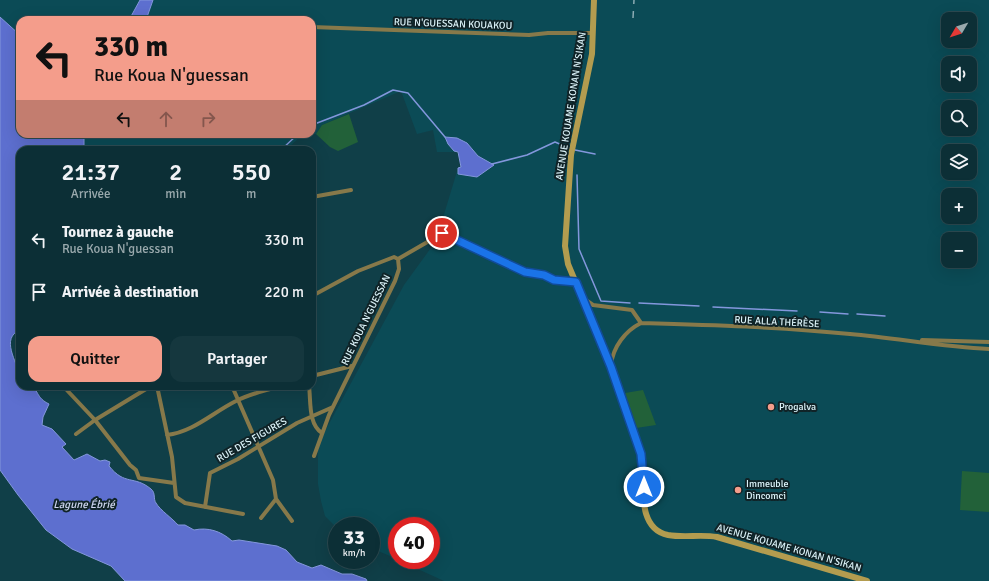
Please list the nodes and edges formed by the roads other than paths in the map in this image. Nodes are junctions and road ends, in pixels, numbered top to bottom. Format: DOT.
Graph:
graph roads {
  1 [pos="594,0"];
  2 [pos="316,27"];
  3 [pos="594,33"];
  4 [pos="352,190"];
  5 [pos="316,196"];
  6 [pos="398,259"];
  7 [pos="576,282"];
  8 [pos="316,294"];
  9 [pos="582,297"];
  10 [pos="641,323"];
  11 [pos="911,340"];
  12 [pos="989,342"];
  13 [pos="989,349"];
  14 [pos="352,366"];
  15 [pos="611,367"];
  16 [pos="316,375"];
  17 [pos="67,390"];
  18 [pos="144,390"];
  19 [pos="158,390"];
  20 [pos="233,390"];
  21 [pos="268,390"];
  22 [pos="310,390"];
  23 [pos="237,400"];
  24 [pos="333,407"];
  25 [pos="312,416"];
  26 [pos="95,420"];
  27 [pos="322,432"];
  28 [pos="76,434"];
  29 [pos="167,436"];
  30 [pos="258,447"];
  31 [pos="314,456"];
  32 [pos="174,483"];
  33 [pos="276,499"];
  34 [pos="205,507"];
  35 [pos="243,514"];
  36 [pos="261,518"];
  37 [pos="292,521"];
  38 [pos="867,581"];
  1 -- 3 [label="street, AVENUE KOUAME KONAN N'SIKAN"];
  2 -- 3 [label="street, RUE N'GUESSAN KOUAKOU"];
  3 -- 7 [label="street, AVENUE KOUAME KONAN N'SIKAN"];
  4 -- 5 [label="street"];
  6 -- 7 [label="street"];
  6 -- 8 [label="street"];
  6 -- 14 [label="street, RUE KOUA N'GUESSAN"];
  7 -- 9 [label="street, AVENUE KOUAME KONAN N'SIKAN"];
  9 -- 10 [label="street"];
  9 -- 15 [label="street, AVENUE KOUAME KONAN N'SIKAN"];
  10 -- 11 [label="street, RUE ALLA THÉRÈSE"];
  10 -- 15 [label="street"];
  11 -- 12 [label="street, RUE ALLA THÉRÈSE"];
  11 -- 13 [label="street, RUE ALLA THÉRÈSE"];
  14 -- 16 [label="street"];
  14 -- 24 [label="street, RUE KOUA N'GUESSAN"];
  15 -- 38 [label="street, AVENUE KOUAME KONAN N'SIKAN"];
  17 -- 26 [label="street"];
  18 -- 26 [label="street"];
  19 -- 29 [label="street"];
  20 -- 23 [label="street"];
  21 -- 23 [label="street"];
  22 -- 25 [label="street"];
  23 -- 29 [label="street"];
  23 -- 30 [label="street"];
  24 -- 25 [label="street, RUE DES FIGURES"];
  24 -- 27 [label="street, RUE KOUA N'GUESSAN"];
  25 -- 27 [label="street"];
  25 -- 30 [label="street, RUE DES FIGURES"];
  26 -- 28 [label="street"];
  26 -- 32 [label="street"];
  27 -- 31 [label="street, RUE KOUA N'GUESSAN"];
  29 -- 32 [label="street"];
  30 -- 33 [label="street"];
  30 -- 34 [label="street, RUE DES FIGURES"];
  32 -- 34 [label="street"];
  33 -- 36 [label="street"];
  33 -- 37 [label="street"];
  34 -- 35 [label="street"];
}
